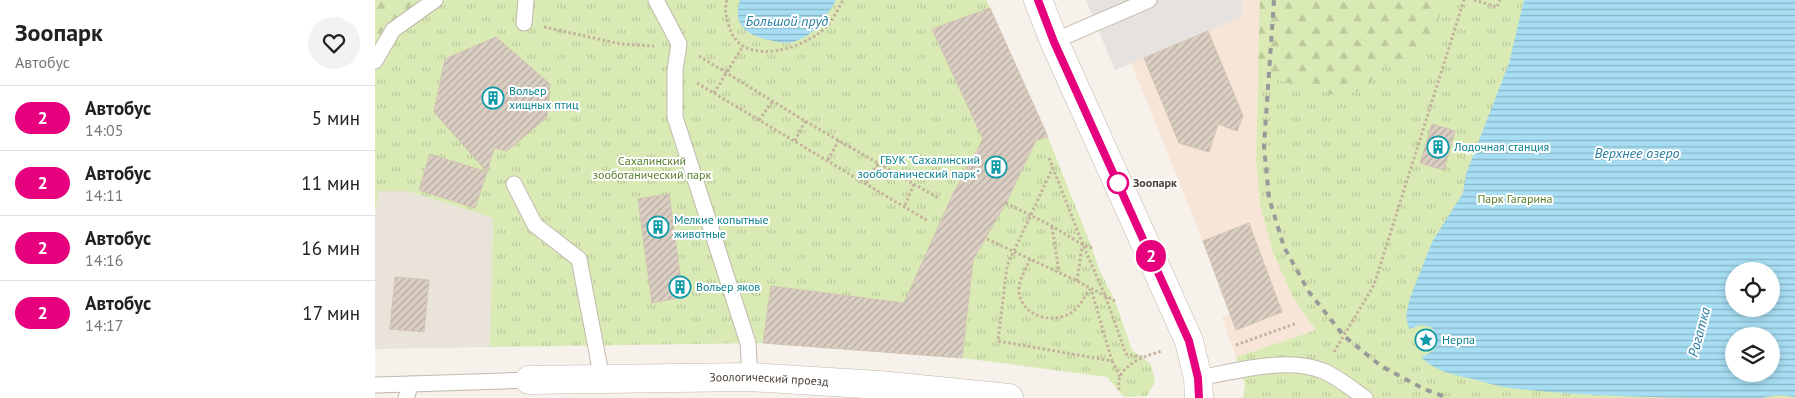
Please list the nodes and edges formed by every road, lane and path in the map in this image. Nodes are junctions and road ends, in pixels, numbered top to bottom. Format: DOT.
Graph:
graph roads {
  1 [pos="435,0"];
  2 [pos="526,0"];
  3 [pos="656,0"];
  4 [pos="727,0"];
  5 [pos="843,0"];
  6 [pos="1038,0"];
  7 [pos="1149,0"];
  8 [pos="1464,0"];
  9 [pos="1474,0"];
  10 [pos="1500,0"];
  11 [pos="524,23"];
  12 [pos="1054,42"];
  13 [pos="679,44"];
  14 [pos="743,46"];
  15 [pos="375,61"];
  16 [pos="675,70"];
  17 [pos="727,73"];
  18 [pos="714,93"];
  19 [pos="773,101"];
  20 [pos="759,120"];
  21 [pos="805,121"];
  22 [pos="839,140"];
  23 [pos="795,141"];
  24 [pos="1049,158"];
  25 [pos="828,160"];
  26 [pos="879,163"];
  27 [pos="1053,167"];
  28 [pos="866,183"];
  29 [pos="514,184"];
  30 [pos="914,184"];
  31 [pos="940,199"];
  32 [pos="1006,203"];
  33 [pos="905,205"];
  34 [pos="1029,214"];
  35 [pos="928,221"];
  36 [pos="1052,226"];
  37 [pos="987,239"];
  38 [pos="1083,245"];
  39 [pos="1092,248"];
  40 [pos="1013,250"];
  41 [pos="1030,259"];
  42 [pos="1059,272"];
  43 [pos="1077,281"];
  44 [pos="1091,288"];
  45 [pos="1105,295"];
  46 [pos="1115,301"];
  47 [pos="1297,323"];
  48 [pos="1232,347"];
  49 [pos="1166,350"];
  50 [pos="1142,357"];
  51 [pos="1112,361"];
  52 [pos="1323,371"];
  53 [pos="751,377"];
  54 [pos="1120,377"];
  55 [pos="602,379"];
  56 [pos="529,380"];
  57 [pos="375,384"];
  58 [pos="1199,388"];
  59 [pos="1119,390"];
  60 [pos="409,391"];
  61 [pos="877,392"];
  62 [pos="1009,398"];
  63 [pos="1365,398"];
  1 -- 15 [label="lane"];
  2 -- 11 [label="lane"];
  3 -- 13 [label="lane"];
  4 -- 14 [label="path"];
  5 -- 14 [label="path"];
  6 -- 12 [label="street"];
  7 -- 12 [label="lane"];
  8 -- 52 [label="path"];
  9 -- 10 [label="path"];
  11 -- 13 [label="path"];
  12 -- 58 [label="street"];
  13 -- 16 [label="lane"];
  13 -- 17 [label="path"];
  14 -- 17 [label="path"];
  16 -- 18 [label="path"];
  16 -- 53 [label="lane"];
  17 -- 18 [label="path"];
  17 -- 19 [label="path"];
  18 -- 20 [label="path"];
  19 -- 20 [label="path"];
  19 -- 21 [label="path"];
  20 -- 23 [label="path"];
  21 -- 22 [label="path"];
  21 -- 23 [label="path"];
  22 -- 25 [label="path"];
  22 -- 26 [label="path"];
  23 -- 25 [label="path"];
  24 -- 27 [label="path"];
  25 -- 28 [label="path"];
  26 -- 28 [label="path"];
  26 -- 30 [label="path"];
  27 -- 34 [label="path"];
  27 -- 38 [label="path"];
  28 -- 33 [label="path"];
  29 -- 55 [label="lane"];
  30 -- 31 [label="path"];
  30 -- 33 [label="path"];
  32 -- 34 [label="path"];
  33 -- 35 [label="path"];
  34 -- 36 [label="path"];
  34 -- 40 [label="path"];
  36 -- 38 [label="path"];
  36 -- 42 [label="path"];
  37 -- 40 [label="path"];
  38 -- 39 [label="path"];
  38 -- 43 [label="path"];
  38 -- 45 [label="path"];
  40 -- 41 [label="path"];
  40 -- 51 [label="path"];
  41 -- 42 [label="path"];
  41 -- 44 [label="path"];
  42 -- 43 [label="path"];
  43 -- 44 [label="path"];
  44 -- 45 [label="path"];
  44 -- 51 [label="path"];
  45 -- 46 [label="path"];
  45 -- 50 [label="path"];
  47 -- 48 [label="path"];
  49 -- 50 [label="path"];
  50 -- 54 [label="path"];
  51 -- 54 [label="path"];
  52 -- 58 [label="lane"];
  52 -- 63 [label="lane"];
  53 -- 55 [label="street, Зоологический проезд"];
  53 -- 61 [label="street, Зоологический проезд"];
  54 -- 59 [label="path"];
  55 -- 56 [label="street, Зоологический проезд"];
  56 -- 60 [label="lane"];
  57 -- 60 [label="lane"];
  61 -- 62 [label="street, Зоологический проезд"];
}
